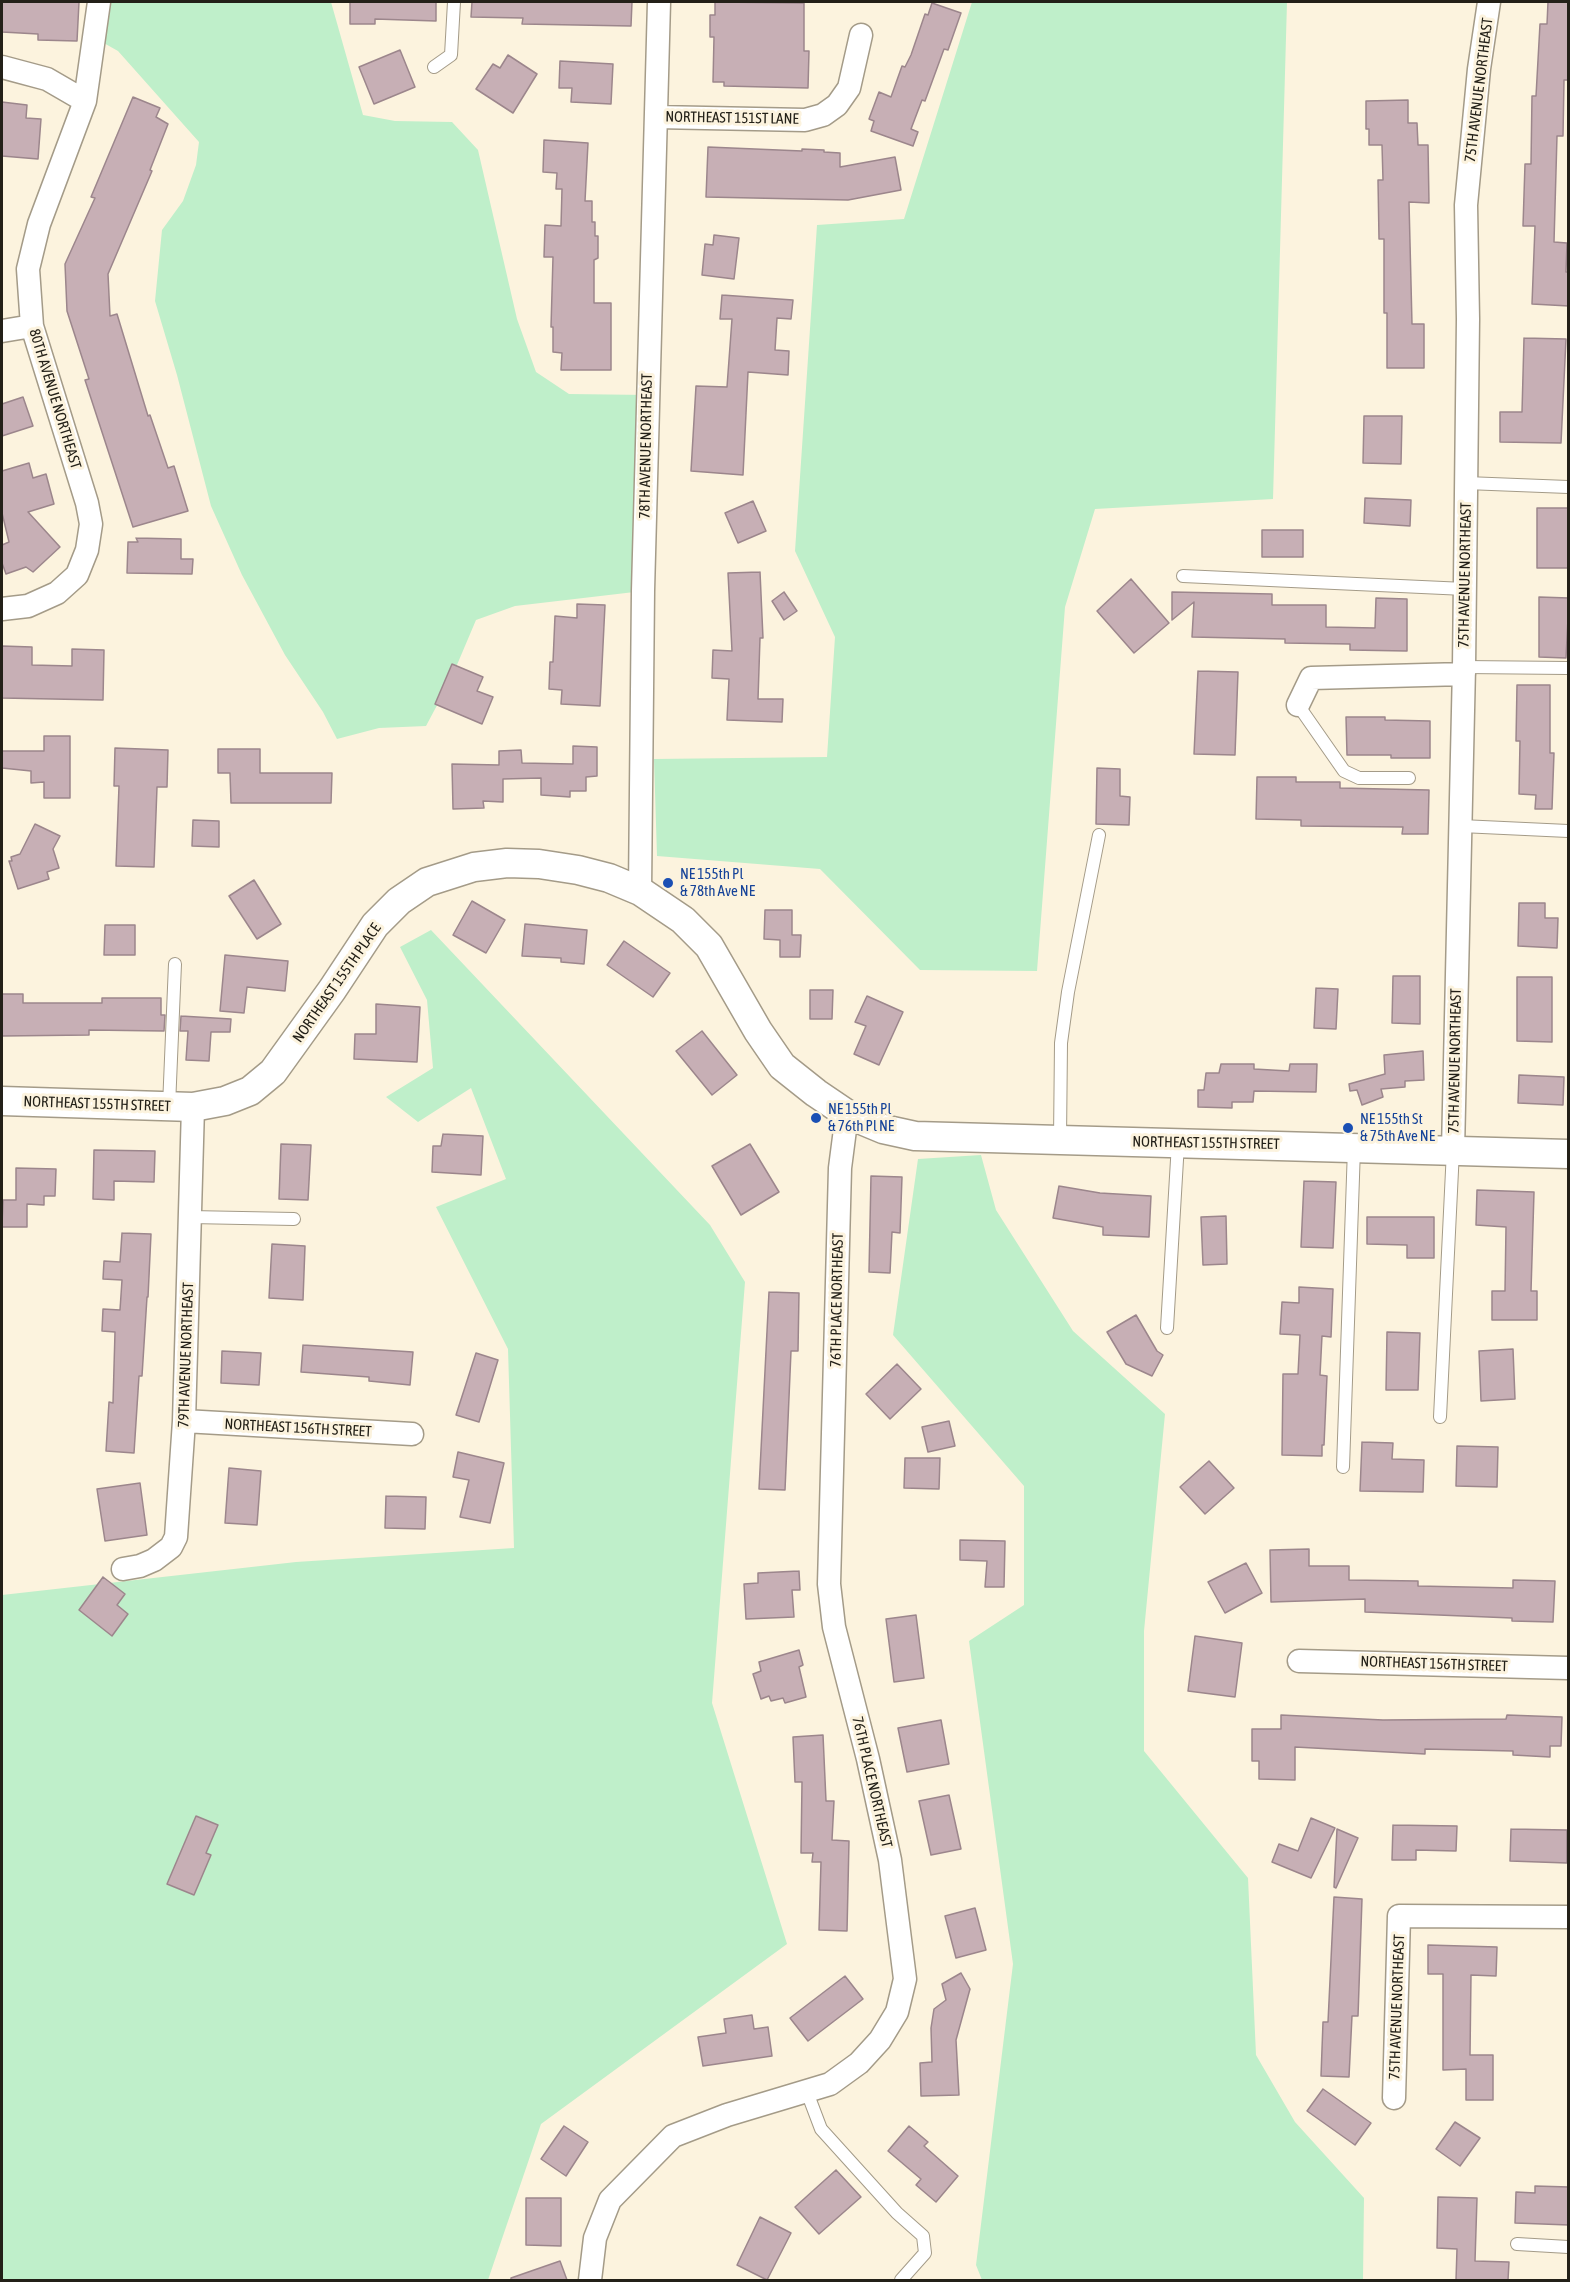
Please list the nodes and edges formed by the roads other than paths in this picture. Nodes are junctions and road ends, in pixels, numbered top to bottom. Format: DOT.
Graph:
graph roads {
  1 [pos="99,2"];
  2 [pos="454,2"];
  3 [pos="659,2"];
  4 [pos="1489,2"];
  5 [pos="861,35"];
  6 [pos="2,67"];
  7 [pos="434,67"];
  8 [pos="85,101"];
  9 [pos="656,117"];
  10 [pos="32,326"];
  11 [pos="2,331"];
  12 [pos="1466,483"];
  13 [pos="1569,487"];
  14 [pos="1183,576"];
  15 [pos="1465,589"];
  16 [pos="2,609"];
  17 [pos="1569,668"];
  18 [pos="1464,670"];
  19 [pos="1298,705"];
  20 [pos="1409,778"];
  21 [pos="1461,826"];
  22 [pos="1569,831"];
  23 [pos="1099,835"];
  24 [pos="640,891"];
  25 [pos="175,964"];
  26 [pos="2,1101"];
  27 [pos="181,1107"];
  28 [pos="847,1114"];
  29 [pos="1059,1139"];
  30 [pos="1178,1143"];
  31 [pos="1354,1147"];
  32 [pos="1454,1150"];
  33 [pos="1569,1154"];
  34 [pos="190,1217"];
  35 [pos="294,1219"];
  36 [pos="1167,1328"];
  37 [pos="1440,1417"];
  38 [pos="184,1421"];
  39 [pos="412,1434"];
  40 [pos="1343,1467"];
  41 [pos="123,1569"];
  42 [pos="1299,1660"];
  43 [pos="1569,1668"];
  44 [pos="1569,1917"];
  45 [pos="807,2092"];
  46 [pos="1394,2098"];
  47 [pos="1517,2244"];
  48 [pos="1569,2247"];
  49 [pos="590,2280"];
  50 [pos="901,2280"];
  1 -- 8 [label="street, 80TH AVENUE NORTHEAST"];
  2 -- 7 [label="lane"];
  3 -- 9 [label="street, 78TH AVENUE NORTHEAST"];
  4 -- 12 [label="street, 75TH AVENUE NORTHEAST"];
  5 -- 9 [label="street, NORTHEAST 151ST LANE"];
  6 -- 8 [label="street"];
  8 -- 10 [label="street, 80TH AVENUE NORTHEAST"];
  9 -- 24 [label="street, 78TH AVENUE NORTHEAST"];
  10 -- 11 [label="street"];
  10 -- 16 [label="street, 80TH AVENUE NORTHEAST"];
  12 -- 13 [label="lane"];
  12 -- 15 [label="street, 75TH AVENUE NORTHEAST"];
  14 -- 15 [label="lane"];
  15 -- 18 [label="street, 75TH AVENUE NORTHEAST"];
  17 -- 18 [label="lane"];
  18 -- 19 [label="street"];
  18 -- 21 [label="street, 75TH AVENUE NORTHEAST"];
  19 -- 20 [label="lane"];
  21 -- 22 [label="lane"];
  21 -- 32 [label="street, 75TH AVENUE NORTHEAST"];
  23 -- 29 [label="lane"];
  24 -- 27 [label="street, NORTHEAST 155TH PLACE"];
  24 -- 28 [label="street, NORTHEAST 155TH PLACE"];
  25 -- 27 [label="lane"];
  26 -- 27 [label="street, NORTHEAST 155TH STREET"];
  27 -- 34 [label="street, 79TH AVENUE NORTHEAST"];
  28 -- 29 [label="street, NORTHEAST 155TH STREET"];
  28 -- 45 [label="street, 76TH PLACE NORTHEAST"];
  29 -- 30 [label="street, NORTHEAST 155TH STREET"];
  30 -- 31 [label="street, NORTHEAST 155TH STREET"];
  30 -- 36 [label="lane"];
  31 -- 32 [label="street, NORTHEAST 155TH STREET"];
  31 -- 40 [label="lane"];
  32 -- 33 [label="street, NORTHEAST 155TH STREET"];
  32 -- 37 [label="lane"];
  34 -- 35 [label="lane"];
  34 -- 38 [label="street, 79TH AVENUE NORTHEAST"];
  38 -- 39 [label="street, NORTHEAST 156TH STREET"];
  38 -- 41 [label="street, 79TH AVENUE NORTHEAST"];
  42 -- 43 [label="street, NORTHEAST 156TH STREET"];
  44 -- 46 [label="street, 75TH AVENUE NORTHEAST"];
  45 -- 49 [label="street, 76TH PLACE NORTHEAST"];
  45 -- 50 [label="lane"];
  47 -- 48 [label="lane"];
}
